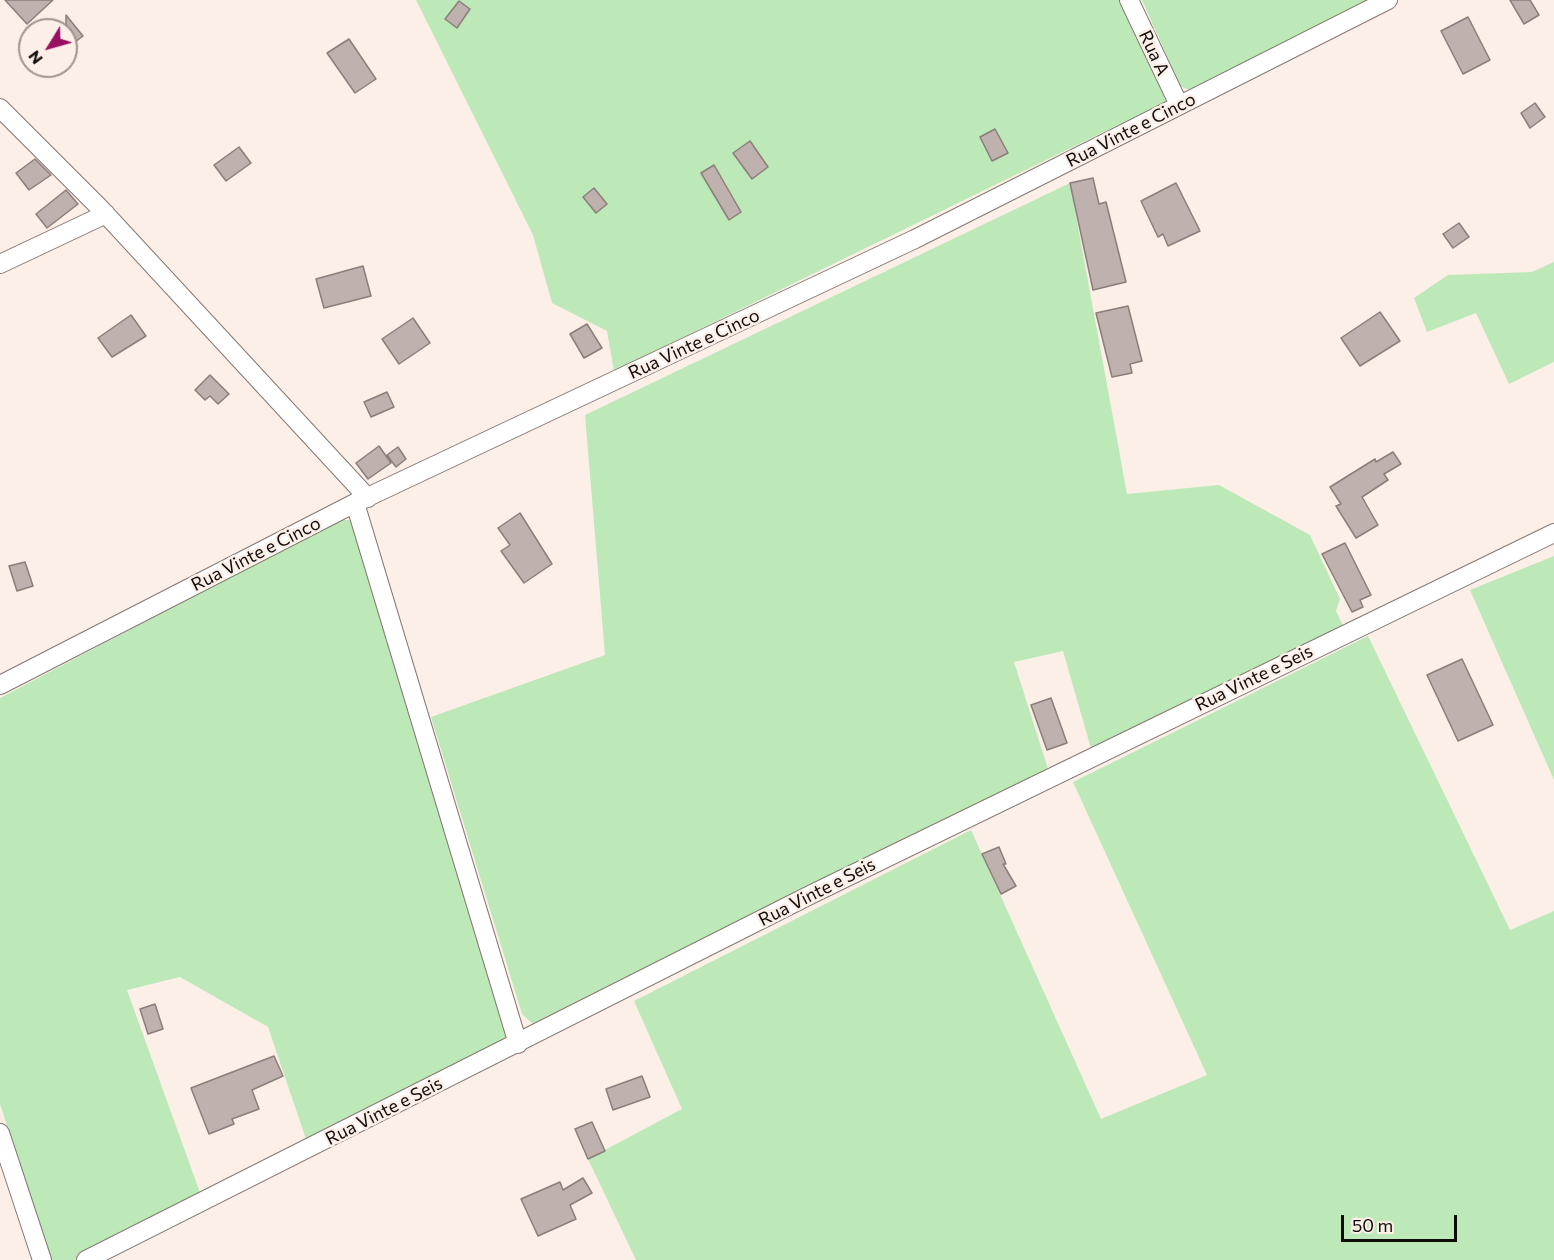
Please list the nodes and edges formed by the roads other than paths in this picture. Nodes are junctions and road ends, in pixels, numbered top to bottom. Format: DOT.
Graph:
graph roads {
  1 [pos="1129,0"];
  2 [pos="1388,0"];
  3 [pos="1179,105"];
  4 [pos="0,108"];
  5 [pos="106,214"];
  6 [pos="0,264"];
  7 [pos="362,500"];
  8 [pos="1554,533"];
  9 [pos="0,685"];
  10 [pos="518,1044"];
  11 [pos="0,1133"];
  12 [pos="42,1260"];
  13 [pos="86,1260"];
  1 -- 3 [label="street, Rua A"];
  2 -- 3 [label="street, Rua Vinte e Cinco"];
  3 -- 7 [label="street, Rua Vinte e Cinco"];
  4 -- 5 [label="street"];
  5 -- 6 [label="street"];
  5 -- 7 [label="street"];
  7 -- 9 [label="street, Rua Vinte e Cinco"];
  7 -- 10 [label="street"];
  8 -- 10 [label="street, Rua Vinte e Seis"];
  10 -- 13 [label="street, Rua Vinte e Seis"];
  11 -- 12 [label="street"];
}
